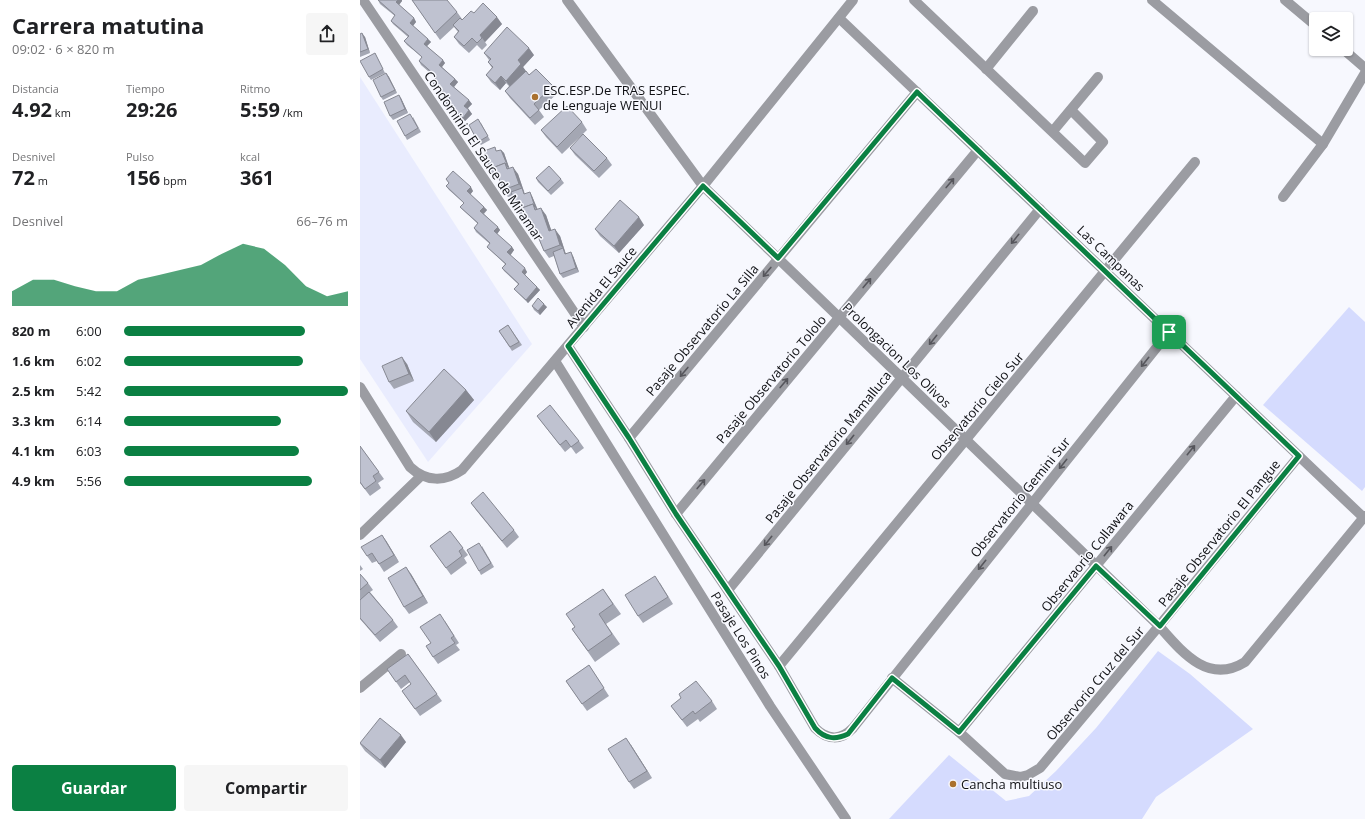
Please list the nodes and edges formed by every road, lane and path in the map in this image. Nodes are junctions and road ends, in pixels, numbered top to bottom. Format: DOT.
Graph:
graph roads {
  1 [pos="363,0"];
  2 [pos="567,0"];
  3 [pos="853,0"];
  4 [pos="1152,0"];
  5 [pos="1285,0"];
  6 [pos="916,1"];
  7 [pos="1033,10"];
  8 [pos="839,18"];
  9 [pos="1309,20"];
  10 [pos="1350,56"];
  11 [pos="986,68"];
  12 [pos="1365,68"];
  13 [pos="1365,73"];
  14 [pos="1098,77"];
  15 [pos="917,92"];
  16 [pos="1070,110"];
  17 [pos="1053,132"];
  18 [pos="1323,144"];
  19 [pos="978,150"];
  20 [pos="1195,162"];
  21 [pos="703,186"];
  22 [pos="1283,197"];
  23 [pos="1040,209"];
  24 [pos="778,258"];
  25 [pos="1105,271"];
  26 [pos="839,317"];
  27 [pos="584,327"];
  28 [pos="1169,332"];
  29 [pos="568,346"];
  30 [pos="554,361"];
  31 [pos="902,378"];
  32 [pos="360,387"];
  33 [pos="1236,396"];
  34 [pos="629,438"];
  35 [pos="966,440"];
  36 [pos="1299,456"];
  37 [pos="421,476"];
  38 [pos="1032,503"];
  39 [pos="676,514"];
  40 [pos="1365,517"];
  41 [pos="360,535"];
  42 [pos="1096,566"];
  43 [pos="728,590"];
  44 [pos="1160,626"];
  45 [pos="401,654"];
  46 [pos="779,666"];
  47 [pos="892,678"];
  48 [pos="360,688"];
  49 [pos="959,732"];
  50 [pos="846,819"];
  1 -- 27 [label="street, Condominio El Sauce de Miramar"];
  2 -- 21 [label="street, Prolongacion Los Olivos"];
  3 -- 8 [label="street, Avenida El Sauce"];
  4 -- 18 [label="street"];
  5 -- 9 [label="street"];
  6 -- 11 [label="street"];
  7 -- 11 [label="street"];
  8 -- 15 [label="street, Las Campanas"];
  8 -- 21 [label="street, Avenida El Sauce"];
  10 -- 12 [label="street"];
  11 -- 17 [label="street"];
  13 -- 18 [label="street"];
  14 -- 16 [label="street"];
  15 -- 19 [label="street, Las Campanas"];
  15 -- 24 [label="street, Pasaje Observatorio La Silla"];
  16 -- 17 [label="street"];
  16 -- 17 [label="street"];
  18 -- 22 [label="street"];
  19 -- 23 [label="street, Las Campanas"];
  26 -- 19 [label="street, Pasaje Observatorio Tololo, one-way"];
  20 -- 25 [label="street, Observatorio Cielo Sur"];
  21 -- 24 [label="street, Prolongacion Los Olivos"];
  21 -- 27 [label="street, Avenida El Sauce"];
  23 -- 25 [label="street, Las Campanas"];
  23 -- 31 [label="street, Pasaje Observatorio Mamalluca, one-way"];
  24 -- 26 [label="street, Prolongacion Los Olivos"];
  24 -- 34 [label="street, Pasaje Observatorio La Silla, one-way"];
  25 -- 28 [label="street, Las Campanas"];
  25 -- 35 [label="street, Observatorio Cielo Sur"];
  26 -- 31 [label="street, Prolongacion Los Olivos"];
  39 -- 26 [label="street, Pasaje Observatorio Tololo, one-way"];
  27 -- 29 [label="street, Avenida El Sauce"];
  28 -- 33 [label="street, Las Campanas"];
  28 -- 38 [label="street, Observatorio Gemini Sur, one-way"];
  29 -- 30 [label="street, Avenida El Sauce"];
  29 -- 34 [label="street, Observatorio Gemini Sur"];
  30 -- 37 [label="street, Avenida El Sauce"];
  30 -- 50 [label="street, Pasaje Los Pinos"];
  31 -- 35 [label="street, Prolongacion Los Olivos"];
  31 -- 43 [label="street, Pasaje Observatorio Mamalluca, one-way"];
  32 -- 37 [label="street"];
  33 -- 36 [label="street, Las Campanas"];
  42 -- 33 [label="street, Observaorio Collawara, one-way"];
  34 -- 39 [label="street, Observatorio Gemini Sur"];
  35 -- 38 [label="street, Prolongacion Los Olivos"];
  35 -- 46 [label="street, Observatorio Cielo Sur"];
  36 -- 40 [label="street, Las Campanas"];
  36 -- 44 [label="street, Pasaje Observatorio El Pangue"];
  37 -- 41 [label="street"];
  38 -- 42 [label="street, Prolongacion Los Olivos"];
  38 -- 47 [label="street, Observatorio Gemini Sur, one-way"];
  39 -- 43 [label="street, Observatorio Gemini Sur"];
  40 -- 44 [label="street, Observorio Cruz del Sur"];
  42 -- 44 [label="street, Prolongacion Los Olivos"];
  42 -- 49 [label="street, Observaorio Collawara"];
  43 -- 46 [label="street, Observatorio Gemini Sur"];
  44 -- 49 [label="street, Observorio Cruz del Sur"];
  45 -- 48 [label="street"];
  46 -- 47 [label="street, Observatorio Gemini Sur"];
  47 -- 49 [label="street"];
}
